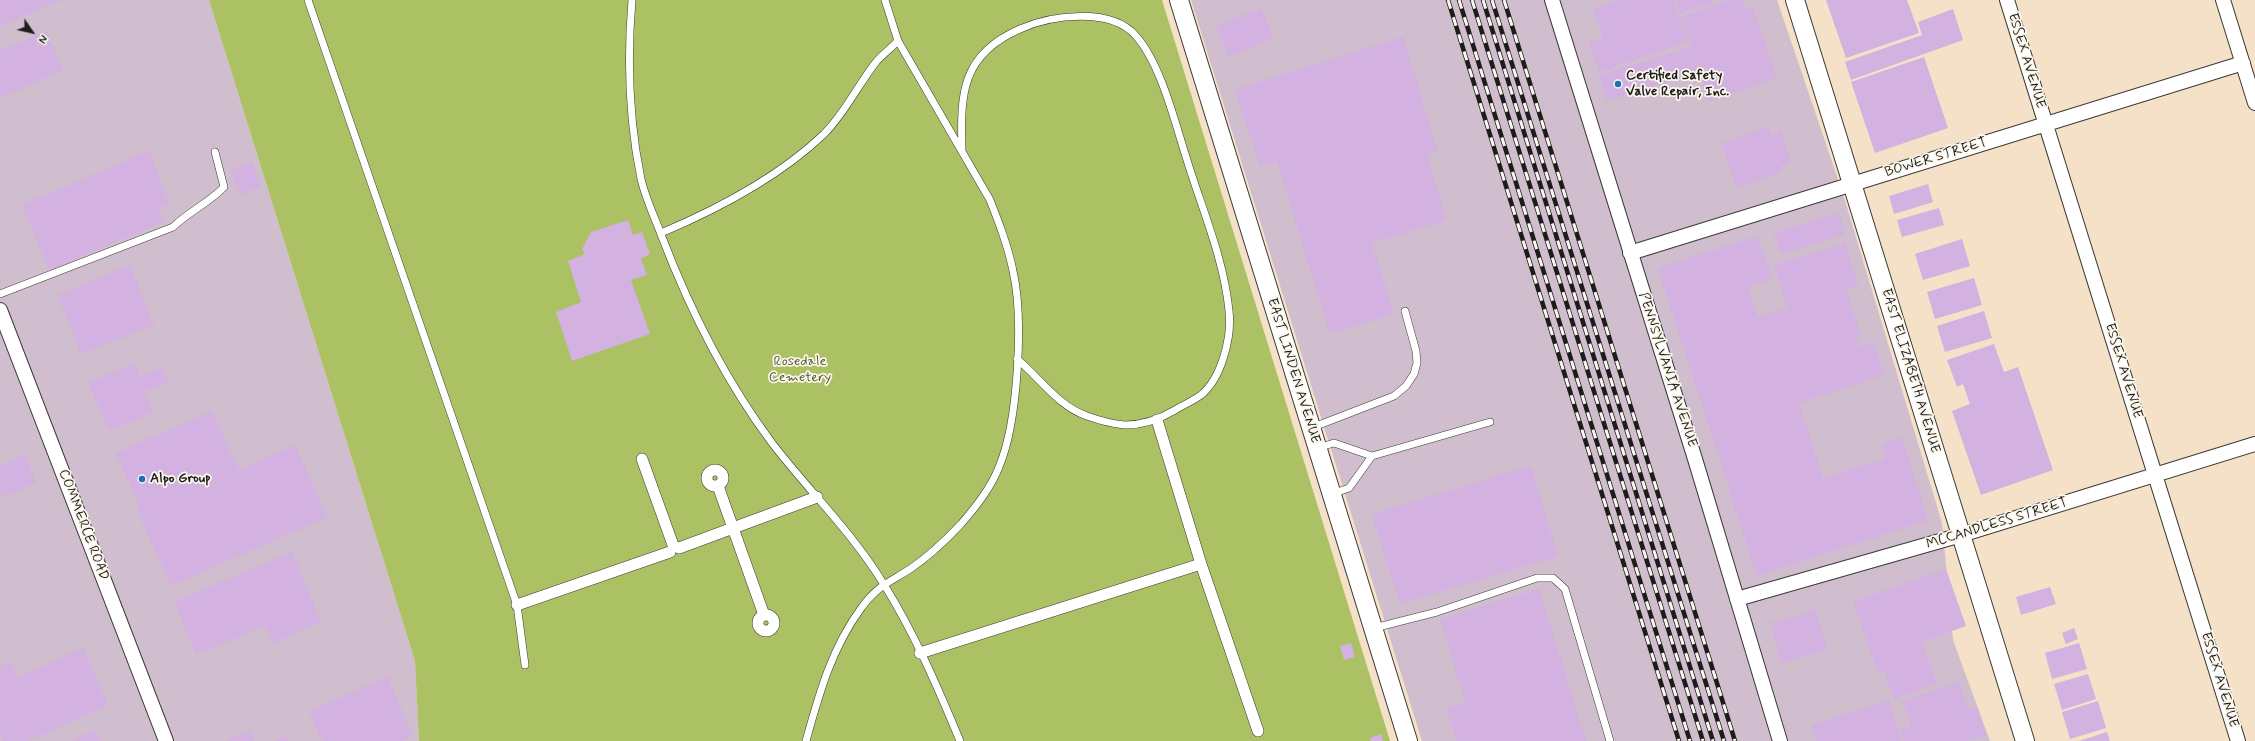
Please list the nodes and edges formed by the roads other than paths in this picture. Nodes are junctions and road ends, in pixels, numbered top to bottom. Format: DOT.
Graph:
graph roads {
  1 [pos="308,0"];
  2 [pos="632,0"];
  3 [pos="885,0"];
  4 [pos="1552,0"];
  5 [pos="1795,0"];
  6 [pos="2007,0"];
  7 [pos="2223,0"];
  8 [pos="1182,1"];
  9 [pos="898,41"];
  10 [pos="2243,63"];
  11 [pos="2255,103"];
  12 [pos="2046,124"];
  13 [pos="962,150"];
  14 [pos="214,152"];
  15 [pos="1852,184"];
  16 [pos="661,233"];
  17 [pos="1630,252"];
  18 [pos="0,294"];
  19 [pos="0,310"];
  20 [pos="1405,311"];
  21 [pos="1017,359"];
  22 [pos="1157,420"];
  23 [pos="1490,422"];
  24 [pos="1311,428"];
  25 [pos="2255,444"];
  26 [pos="1318,448"];
  27 [pos="1372,456"];
  28 [pos="642,459"];
  29 [pos="2155,475"];
  30 [pos="718,486"];
  31 [pos="1332,494"];
  32 [pos="817,497"];
  33 [pos="732,529"];
  34 [pos="1961,535"];
  35 [pos="674,548"];
  36 [pos="1201,564"];
  37 [pos="884,584"];
  38 [pos="1737,599"];
  39 [pos="517,605"];
  40 [pos="764,615"];
  41 [pos="1373,628"];
  42 [pos="920,653"];
  43 [pos="525,665"];
  44 [pos="1258,731"];
  45 [pos="166,741"];
  46 [pos="806,741"];
  47 [pos="960,741"];
  48 [pos="1408,741"];
  49 [pos="1610,741"];
  50 [pos="1780,741"];
  51 [pos="2025,741"];
  52 [pos="2238,741"];
  1 -- 39 [label="lane"];
  2 -- 16 [label="lane"];
  3 -- 9 [label="lane"];
  4 -- 17 [label="street, PENNSYLVANIA AVENUE"];
  5 -- 15 [label="street, EAST ELIZABETH AVENUE"];
  6 -- 12 [label="street, ESSEX AVENUE"];
  7 -- 10 [label="street"];
  8 -- 24 [label="street, EAST LINDEN AVENUE"];
  9 -- 13 [label="lane"];
  9 -- 16 [label="lane"];
  10 -- 11 [label="street"];
  10 -- 12 [label="street, BOWER STREET"];
  12 -- 15 [label="street, BOWER STREET"];
  12 -- 29 [label="street, ESSEX AVENUE"];
  13 -- 21 [label="lane"];
  13 -- 22 [label="lane"];
  14 -- 18 [label="lane"];
  15 -- 17 [label="street, BOWER STREET"];
  15 -- 34 [label="street, EAST ELIZABETH AVENUE"];
  16 -- 32 [label="lane"];
  17 -- 38 [label="street, PENNSYLVANIA AVENUE"];
  19 -- 45 [label="street, COMMERCE ROAD"];
  20 -- 24 [label="lane"];
  21 -- 22 [label="lane"];
  21 -- 37 [label="lane"];
  22 -- 36 [label="street"];
  23 -- 27 [label="lane"];
  24 -- 26 [label="street, EAST LINDEN AVENUE"];
  25 -- 29 [label="street, MCCANDLESS STREET"];
  26 -- 27 [label="lane"];
  26 -- 31 [label="street, EAST LINDEN AVENUE"];
  27 -- 31 [label="lane"];
  28 -- 35 [label="street"];
  29 -- 34 [label="street, MCCANDLESS STREET"];
  29 -- 52 [label="street, ESSEX AVENUE"];
  30 -- 33 [label="street"];
  31 -- 41 [label="street, EAST LINDEN AVENUE"];
  32 -- 33 [label="street"];
  32 -- 37 [label="lane"];
  33 -- 35 [label="street"];
  33 -- 40 [label="street"];
  34 -- 38 [label="street, MCCANDLESS STREET"];
  34 -- 51 [label="street, EAST ELIZABETH AVENUE"];
  35 -- 39 [label="street"];
  36 -- 42 [label="street"];
  36 -- 44 [label="street"];
  37 -- 42 [label="lane"];
  37 -- 46 [label="lane"];
  38 -- 50 [label="street, PENNSYLVANIA AVENUE"];
  39 -- 43 [label="lane"];
  41 -- 48 [label="street, EAST LINDEN AVENUE"];
  41 -- 49 [label="lane"];
  42 -- 47 [label="lane"];
}
